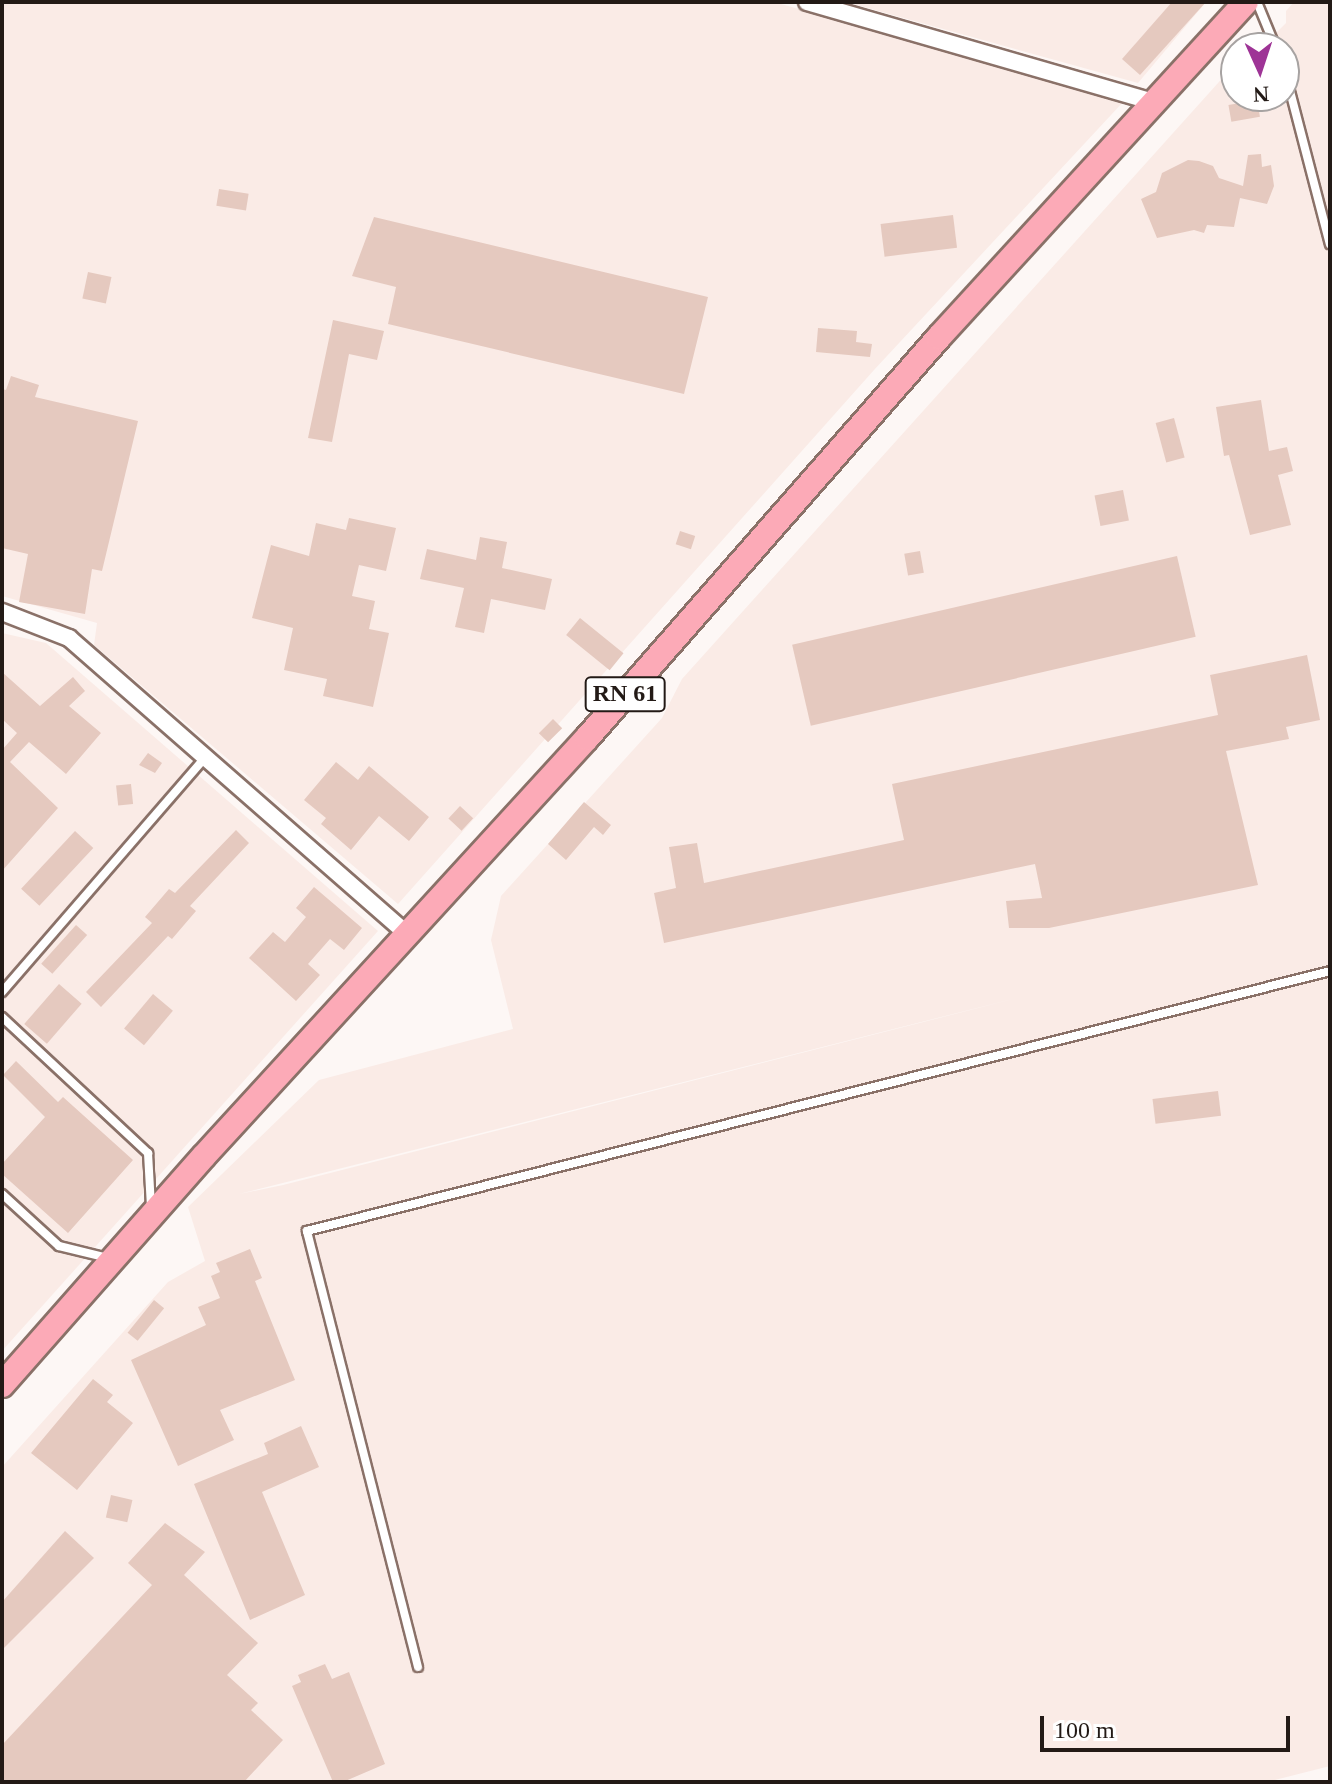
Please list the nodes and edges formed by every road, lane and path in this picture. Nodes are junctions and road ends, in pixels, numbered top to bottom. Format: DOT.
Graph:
graph roads {
  1 [pos="807,2"];
  2 [pos="1246,2"];
  3 [pos="1257,2"];
  4 [pos="1269,32"];
  5 [pos="1157,103"];
  6 [pos="1296,112"];
  7 [pos="1330,244"];
  8 [pos="2,612"];
  9 [pos="205,758"];
  10 [pos="407,934"];
  11 [pos="1330,971"];
  12 [pos="2,992"];
  13 [pos="2,1017"];
  14 [pos="2,1194"];
  15 [pos="151,1215"];
  16 [pos="112,1259"];
  17 [pos="2,1385"];
  18 [pos="418,1667"];
  1 -- 5 [label="street"];
  2 -- 5 [label="main road, RN 61"];
  3 -- 4 [label="lane"];
  5 -- 10 [label="main road, RN 61"];
  6 -- 7 [label="lane"];
  8 -- 9 [label="street"];
  9 -- 10 [label="street"];
  9 -- 12 [label="lane"];
  10 -- 15 [label="main road, RN 61"];
  11 -- 18 [label="lane"];
  13 -- 15 [label="lane"];
  14 -- 16 [label="lane"];
  15 -- 16 [label="main road, RN 61"];
  16 -- 17 [label="main road, RN 61"];
}
